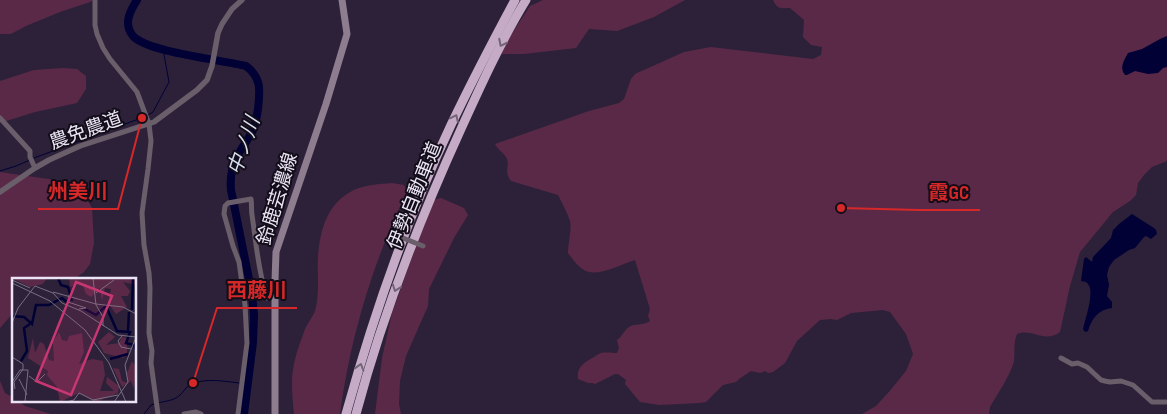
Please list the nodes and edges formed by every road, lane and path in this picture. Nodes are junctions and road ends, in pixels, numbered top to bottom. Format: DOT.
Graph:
graph roads {
  1 [pos="94,0"];
  2 [pos="242,0"];
  3 [pos="342,0"];
  4 [pos="515,0"];
  5 [pos="526,0"];
  6 [pos="0,118"];
  7 [pos="148,122"];
  8 [pos="35,168"];
  9 [pos="0,192"];
  10 [pos="393,234"];
  11 [pos="423,246"];
  12 [pos="275,281"];
  13 [pos="1062,358"];
  14 [pos="1167,402"];
  15 [pos="158,411"];
  16 [pos="184,414"];
  17 [pos="201,414"];
  18 [pos="238,414"];
  19 [pos="275,414"];
  20 [pos="346,414"];
  21 [pos="356,414"];
  1 -- 7 [label="street"];
  2 -- 7 [label="street, 農免農道"];
  3 -- 12 [label="main road, 鈴鹿芸濃線"];
  20 -- 4 [label="highway, 伊勢自動車道, one-way"];
  5 -- 21 [label="highway, 伊勢自動車道, one-way"];
  6 -- 8 [label="street"];
  7 -- 8 [label="street, 農免農道"];
  7 -- 15 [label="street"];
  8 -- 9 [label="street, 農免農道"];
  10 -- 11 [label="street, bridge"];
  12 -- 18 [label="street"];
  12 -- 19 [label="main road, 鈴鹿芸濃線"];
  13 -- 14 [label="street"];
  16 -- 17 [label="street"];
}
